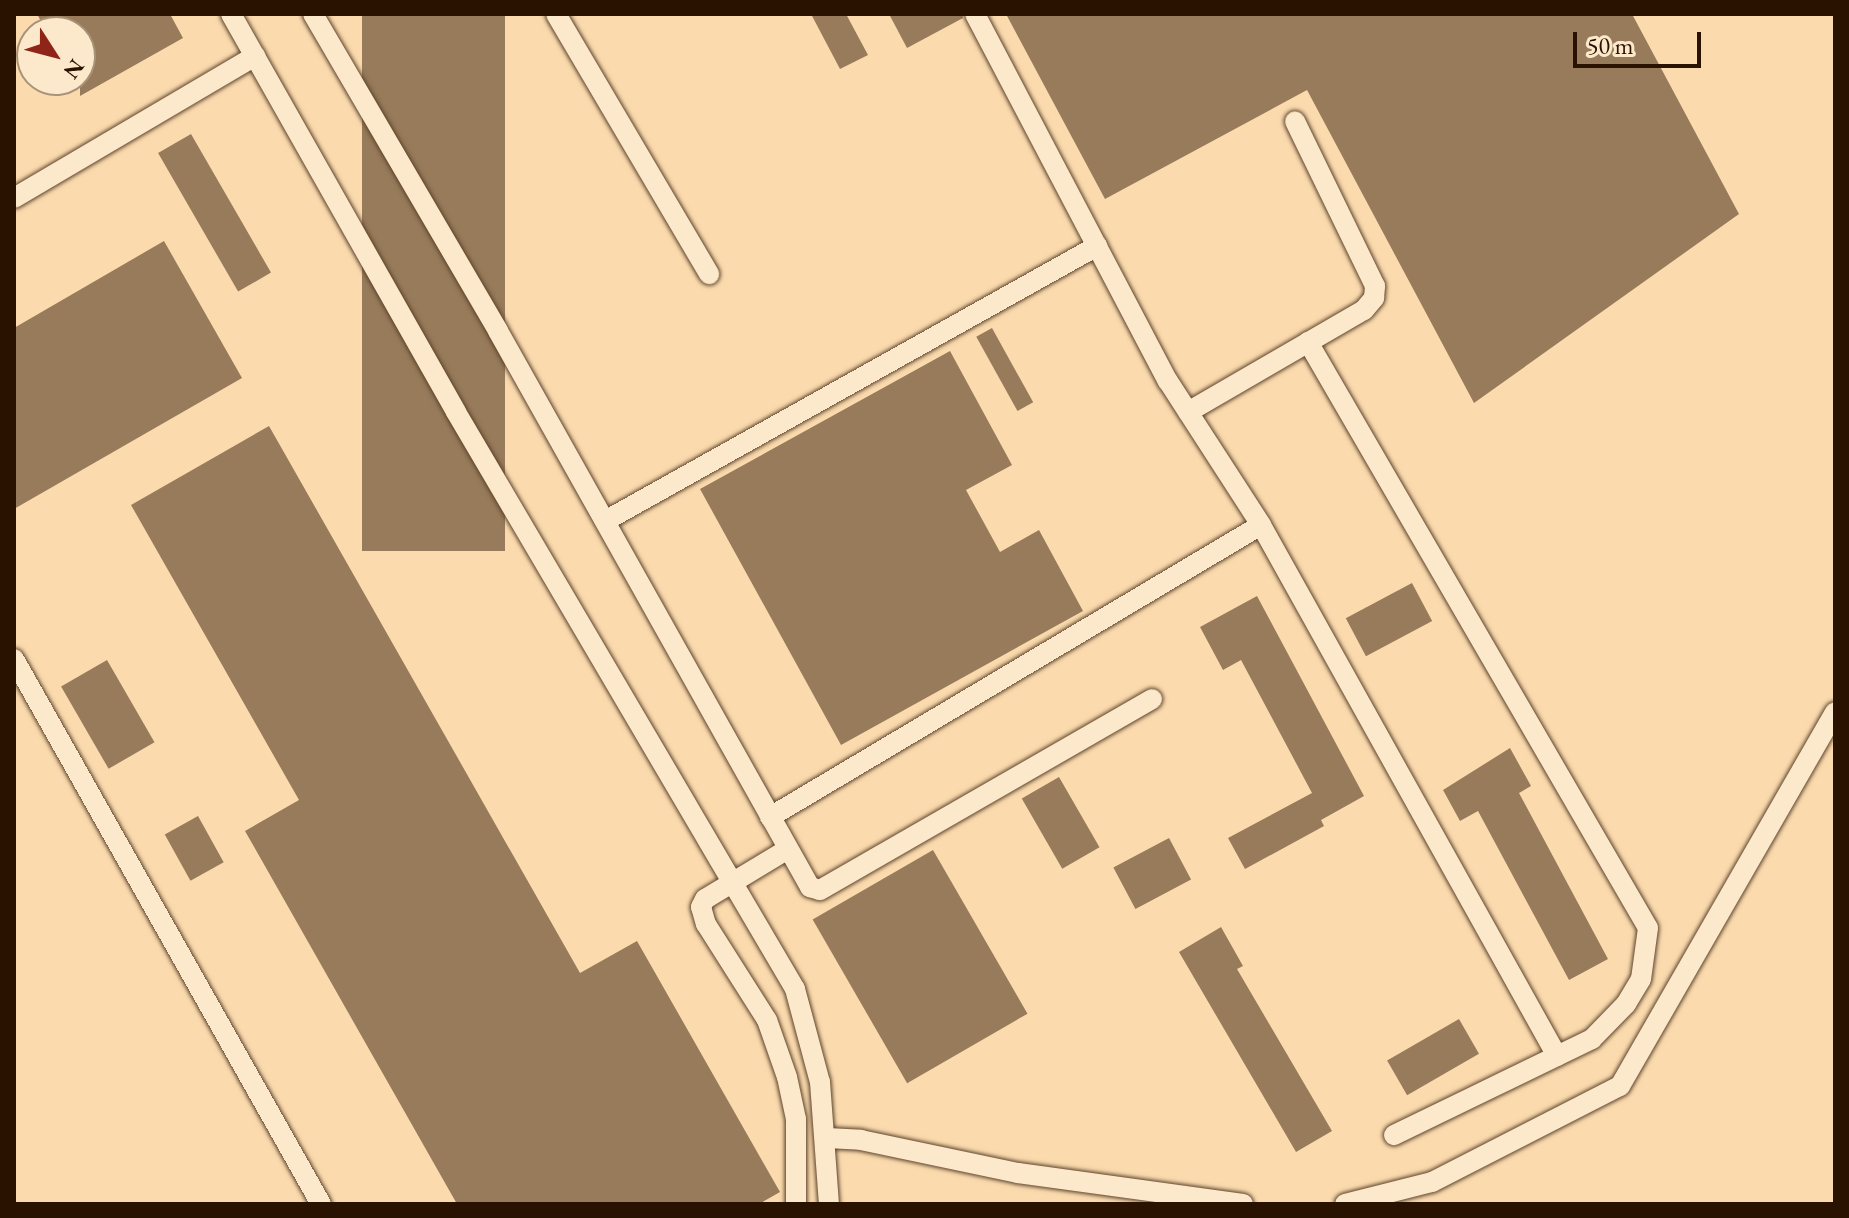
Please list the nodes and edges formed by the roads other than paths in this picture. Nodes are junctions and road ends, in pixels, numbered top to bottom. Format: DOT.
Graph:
graph roads {
  1 [pos="231,14"];
  2 [pos="313,14"];
  3 [pos="556,14"];
  4 [pos="975,14"];
  5 [pos="255,56"];
  6 [pos="1295,121"];
  7 [pos="14,198"];
  8 [pos="1097,246"];
  9 [pos="709,274"];
  10 [pos="1308,342"];
  11 [pos="1188,412"];
  12 [pos="605,521"];
  13 [pos="1261,525"];
  14 [pos="14,659"];
  15 [pos="1152,699"];
  16 [pos="1835,712"];
  17 [pos="770,817"];
  18 [pos="788,849"];
  19 [pos="733,882"];
  20 [pos="1557,1056"];
  21 [pos="1394,1135"];
  22 [pos="827,1138"];
  23 [pos="321,1204"];
  24 [pos="796,1204"];
  25 [pos="829,1204"];
  26 [pos="1243,1204"];
  27 [pos="1345,1204"];
  1 -- 5 [label="street"];
  2 -- 12 [label="street"];
  3 -- 9 [label="street"];
  4 -- 8 [label="street"];
  5 -- 7 [label="street"];
  5 -- 19 [label="street"];
  6 -- 10 [label="street"];
  8 -- 11 [label="street"];
  8 -- 12 [label="street"];
  10 -- 11 [label="street"];
  10 -- 20 [label="street"];
  11 -- 13 [label="street"];
  12 -- 17 [label="street"];
  13 -- 17 [label="street"];
  13 -- 20 [label="street"];
  14 -- 23 [label="street"];
  15 -- 18 [label="street"];
  16 -- 27 [label="street"];
  17 -- 18 [label="street"];
  18 -- 19 [label="street"];
  19 -- 22 [label="street"];
  19 -- 24 [label="street"];
  20 -- 21 [label="street"];
  22 -- 25 [label="street"];
  22 -- 26 [label="street"];
}
